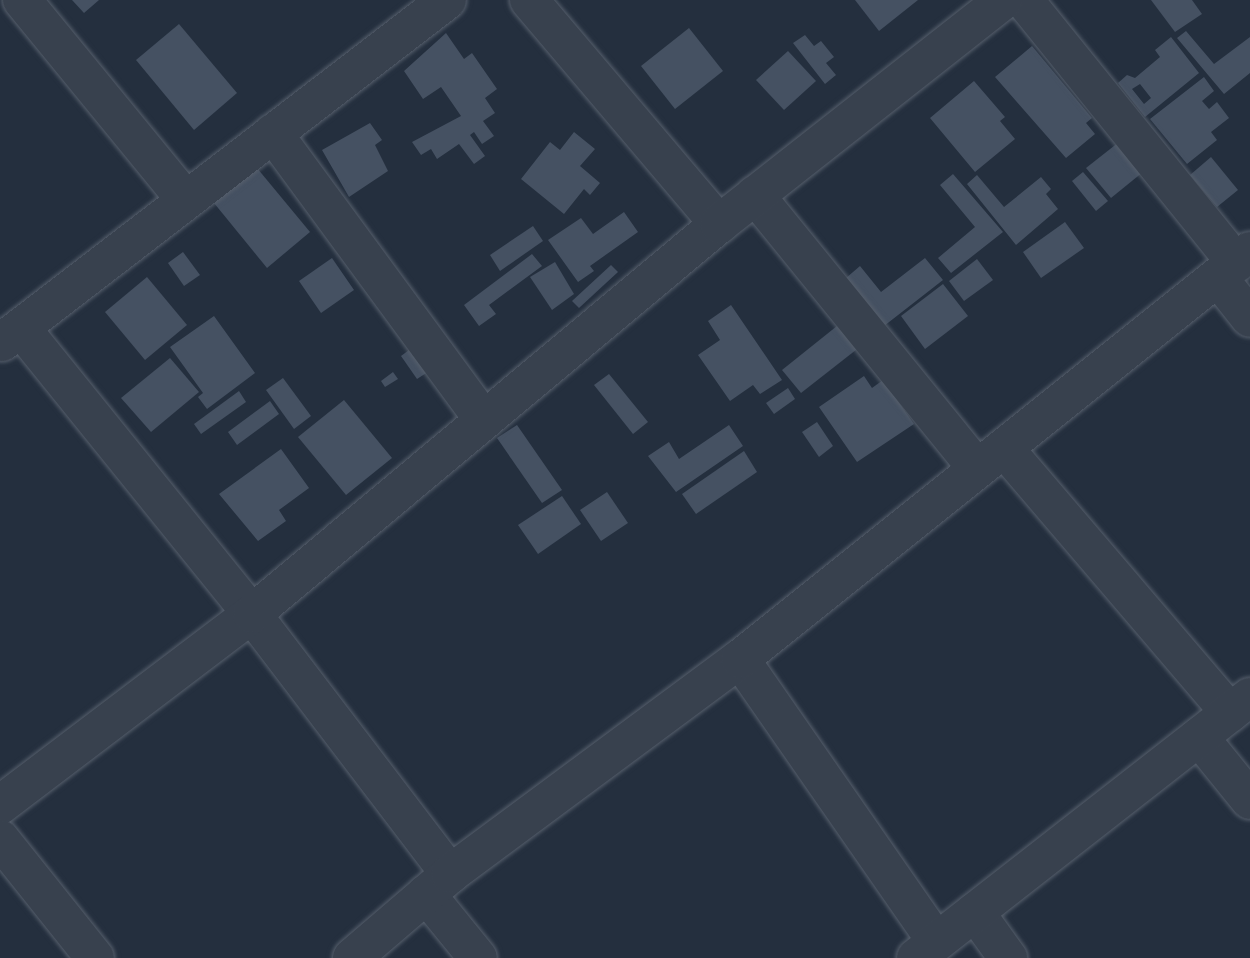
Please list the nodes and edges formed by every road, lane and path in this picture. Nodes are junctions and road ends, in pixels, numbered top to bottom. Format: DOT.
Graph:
graph roads {
  1 [pos="22,0"];
  2 [pos="447,0"];
  3 [pos="529,0"];
  4 [pos="1004,0"];
  5 [pos="1024,0"];
  6 [pos="273,133"];
  7 [pos="755,195"];
  8 [pos="185,200"];
  9 [pos="719,224"];
  10 [pos="1235,265"];
  11 [pos="1250,317"];
  12 [pos="10,336"];
  13 [pos="484,420"];
  14 [pos="991,458"];
  15 [pos="251,614"];
  16 [pos="740,659"];
  17 [pos="1240,705"];
  18 [pos="1199,737"];
  19 [pos="3,798"];
  20 [pos="1250,800"];
  21 [pos="0,839"];
  22 [pos="438,884"];
  23 [pos="975,912"];
  24 [pos="926,950"];
  25 [pos="95,958"];
  26 [pos="352,958"];
  27 [pos="478,958"];
  28 [pos="1008,958"];
  1 -- 8 [label="street"];
  2 -- 6 [label="street"];
  3 -- 9 [label="street"];
  4 -- 7 [label="street"];
  5 -- 10 [label="street"];
  6 -- 8 [label="street"];
  6 -- 13 [label="street"];
  7 -- 9 [label="street"];
  7 -- 14 [label="street"];
  8 -- 12 [label="street"];
  9 -- 13 [label="street"];
  10 -- 11 [label="street"];
  10 -- 14 [label="street"];
  12 -- 15 [label="street"];
  13 -- 15 [label="street"];
  14 -- 16 [label="street"];
  14 -- 17 [label="street"];
  15 -- 19 [label="street"];
  15 -- 22 [label="street"];
  16 -- 22 [label="street"];
  16 -- 24 [label="street"];
  17 -- 18 [label="street"];
  18 -- 20 [label="street"];
  18 -- 23 [label="street"];
  21 -- 25 [label="street"];
  22 -- 26 [label="street"];
  22 -- 27 [label="street"];
  23 -- 24 [label="street"];
  23 -- 28 [label="street"];
}
